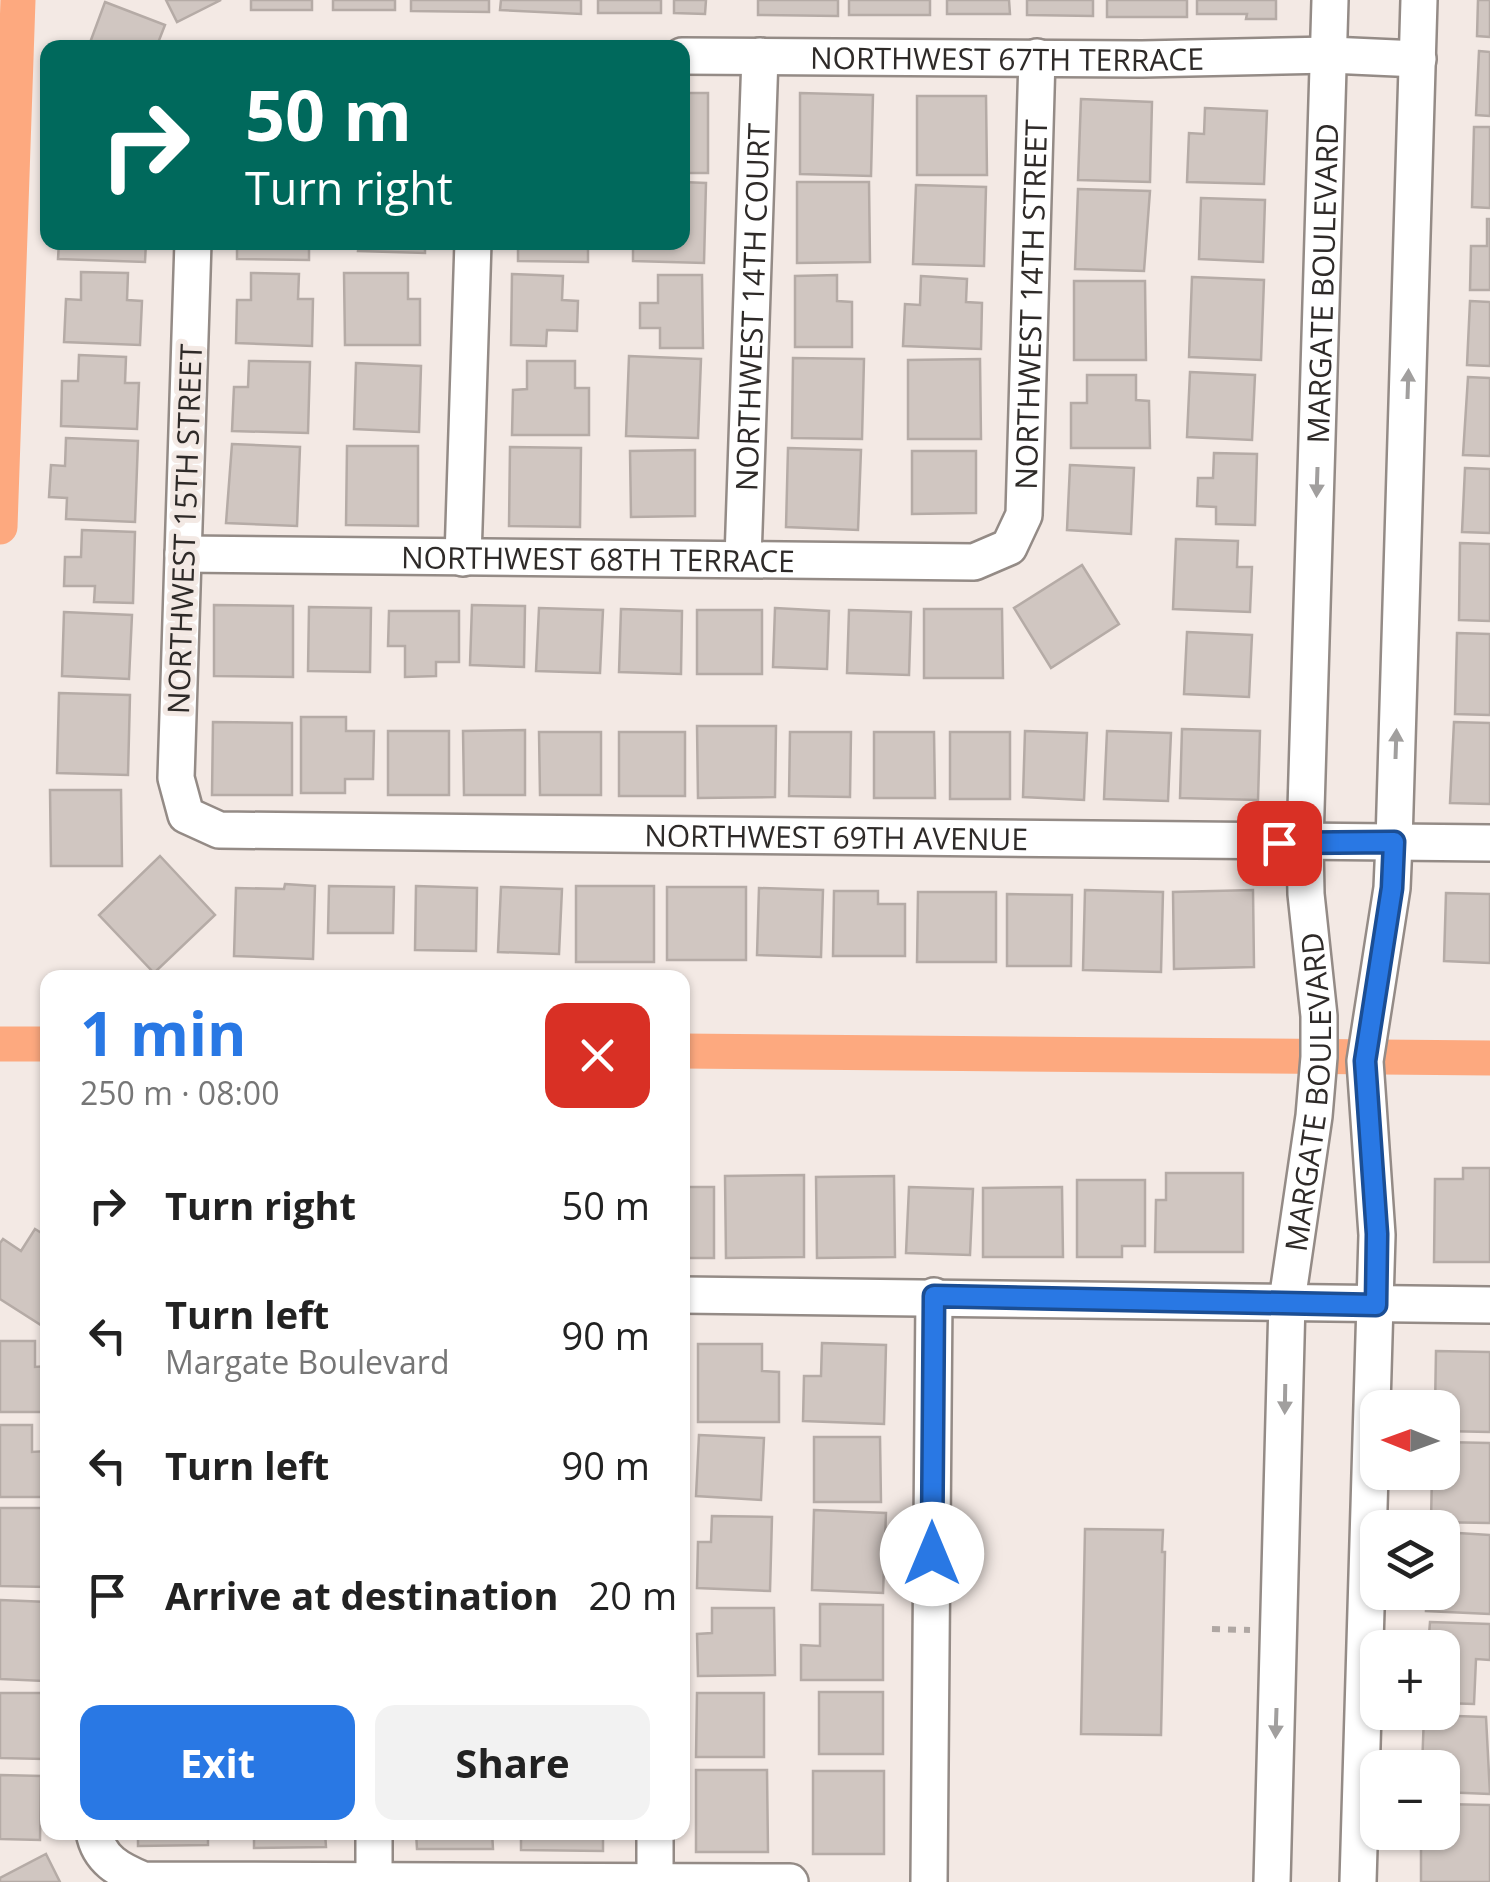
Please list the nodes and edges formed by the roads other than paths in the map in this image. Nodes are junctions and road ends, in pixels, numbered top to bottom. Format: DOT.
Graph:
graph roads {
  1 [pos="1330,0"];
  2 [pos="1419,0"];
  3 [pos="690,56"];
  4 [pos="760,56"];
  5 [pos="1330,56"];
  6 [pos="1038,57"];
  7 [pos="1418,59"];
  8 [pos="193,250"];
  9 [pos="474,250"];
  10 [pos="1009,547"];
  11 [pos="183,554"];
  12 [pos="463,558"];
  13 [pos="743,559"];
  14 [pos="186,815"];
  15 [pos="1394,842"];
  16 [pos="1305,843"];
  17 [pos="1490,843"];
  18 [pos="690,1295"];
  19 [pos="934,1296"];
  20 [pos="1288,1301"];
  21 [pos="1376,1305"];
  22 [pos="1490,1305"];
  23 [pos="95,1840"];
  24 [pos="374,1840"];
  25 [pos="655,1840"];
  26 [pos="374,1880"];
  27 [pos="655,1880"];
  28 [pos="790,1882"];
  29 [pos="929,1882"];
  30 [pos="1272,1882"];
  31 [pos="1358,1882"];
  1 -- 5 [label="street, MARGATE BOULEVARD"];
  2 -- 7 [label="street, MARGATE BOULEVARD"];
  3 -- 4 [label="street, NORTHWEST 67TH TERRACE"];
  4 -- 6 [label="street, NORTHWEST 67TH TERRACE"];
  4 -- 13 [label="street, NORTHWEST 14TH COURT"];
  5 -- 6 [label="street, NORTHWEST 67TH TERRACE"];
  5 -- 7 [label="street, NORTHWEST 67TH TERRACE"];
  5 -- 16 [label="street, MARGATE BOULEVARD, one-way"];
  6 -- 10 [label="street, NORTHWEST 14TH STREET"];
  15 -- 7 [label="street, MARGATE BOULEVARD, one-way"];
  8 -- 11 [label="street, NORTHWEST 15TH STREET"];
  9 -- 12 [label="street"];
  10 -- 13 [label="street, NORTHWEST 68TH TERRACE"];
  11 -- 12 [label="street, NORTHWEST 68TH TERRACE"];
  11 -- 14 [label="street, NORTHWEST 15TH STREET"];
  12 -- 13 [label="street, NORTHWEST 68TH TERRACE"];
  14 -- 16 [label="street, NORTHWEST 69TH AVENUE"];
  15 -- 16 [label="street, NORTHWEST 69TH AVENUE"];
  15 -- 17 [label="street, NORTHWEST 69TH AVENUE"];
  15 -- 21 [label="street, MARGATE BOULEVARD"];
  16 -- 20 [label="street, MARGATE BOULEVARD"];
  18 -- 19 [label="street"];
  19 -- 20 [label="street"];
  19 -- 29 [label="street"];
  20 -- 21 [label="street"];
  20 -- 30 [label="street, MARGATE BOULEVARD, one-way"];
  21 -- 22 [label="street"];
  21 -- 31 [label="street, MARGATE BOULEVARD"];
  23 -- 26 [label="street"];
  24 -- 26 [label="street"];
  25 -- 27 [label="street"];
  26 -- 27 [label="street"];
  27 -- 28 [label="street"];
}
